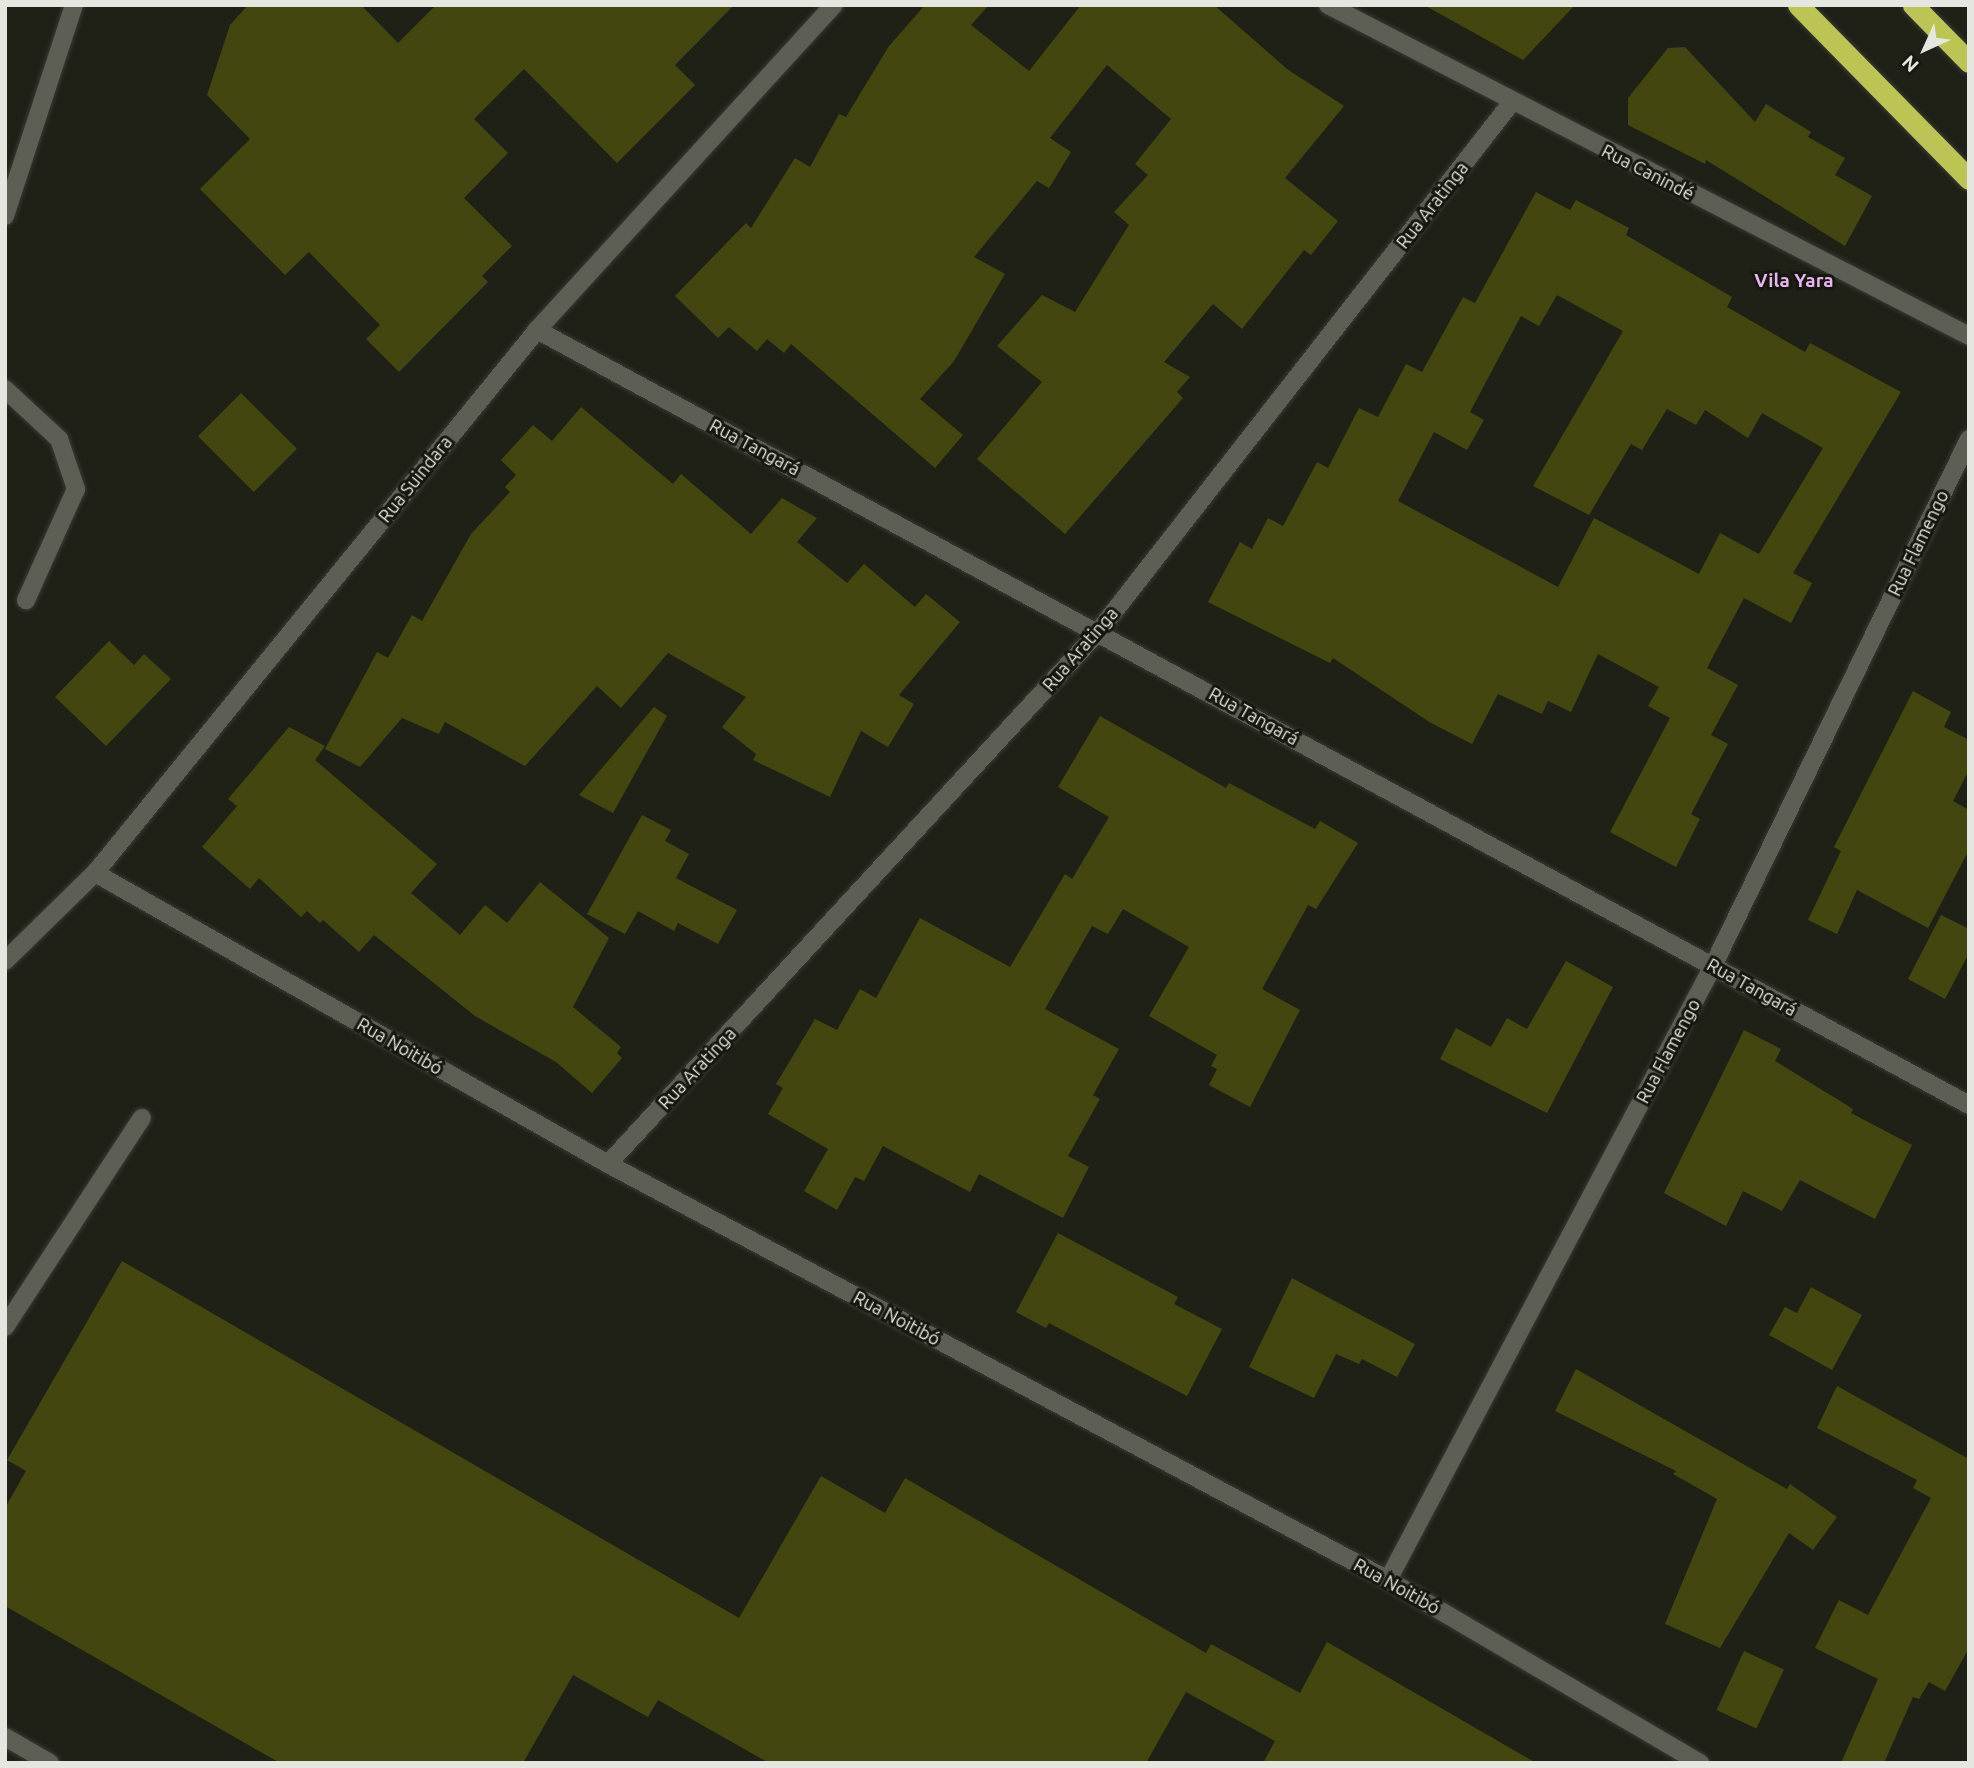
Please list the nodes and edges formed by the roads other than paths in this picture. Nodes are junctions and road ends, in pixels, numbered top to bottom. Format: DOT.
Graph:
graph roads {
  1 [pos="74,5"];
  2 [pos="834,5"];
  3 [pos="1328,5"];
  4 [pos="1798,5"];
  5 [pos="1913,5"];
  6 [pos="1969,62"];
  7 [pos="1512,102"];
  8 [pos="1969,179"];
  9 [pos="5,216"];
  10 [pos="537,330"];
  11 [pos="1969,336"];
  12 [pos="5,388"];
  13 [pos="1969,439"];
  14 [pos="26,600"];
  15 [pos="1098,632"];
  16 [pos="95,873"];
  17 [pos="5,961"];
  18 [pos="1713,966"];
  19 [pos="1969,1105"];
  20 [pos="142,1118"];
  21 [pos="608,1164"];
  22 [pos="5,1327"];
  23 [pos="1388,1580"];
  24 [pos="5,1737"];
  25 [pos="50,1763"];
  26 [pos="1700,1763"];
  1 -- 9 [label="street"];
  2 -- 10 [label="street, Rua Suindara"];
  3 -- 7 [label="street, Rua Canindé"];
  4 -- 8 [label="highway"];
  5 -- 6 [label="highway"];
  7 -- 11 [label="street, Rua Canindé"];
  7 -- 15 [label="street, Rua Aratinga"];
  10 -- 15 [label="street, Rua Tangará"];
  10 -- 16 [label="street, Rua Suindara"];
  12 -- 14 [label="street"];
  13 -- 18 [label="street, Rua Flamengo"];
  15 -- 18 [label="street, Rua Tangará"];
  15 -- 21 [label="street, Rua Aratinga"];
  16 -- 17 [label="street, Rua Suindara"];
  16 -- 21 [label="street, Rua Noitibó"];
  18 -- 19 [label="street, Rua Tangará"];
  18 -- 23 [label="street, Rua Flamengo"];
  20 -- 22 [label="street"];
  21 -- 23 [label="street, Rua Noitibó"];
  23 -- 26 [label="street, Rua Noitibó"];
  24 -- 25 [label="street"];
}
